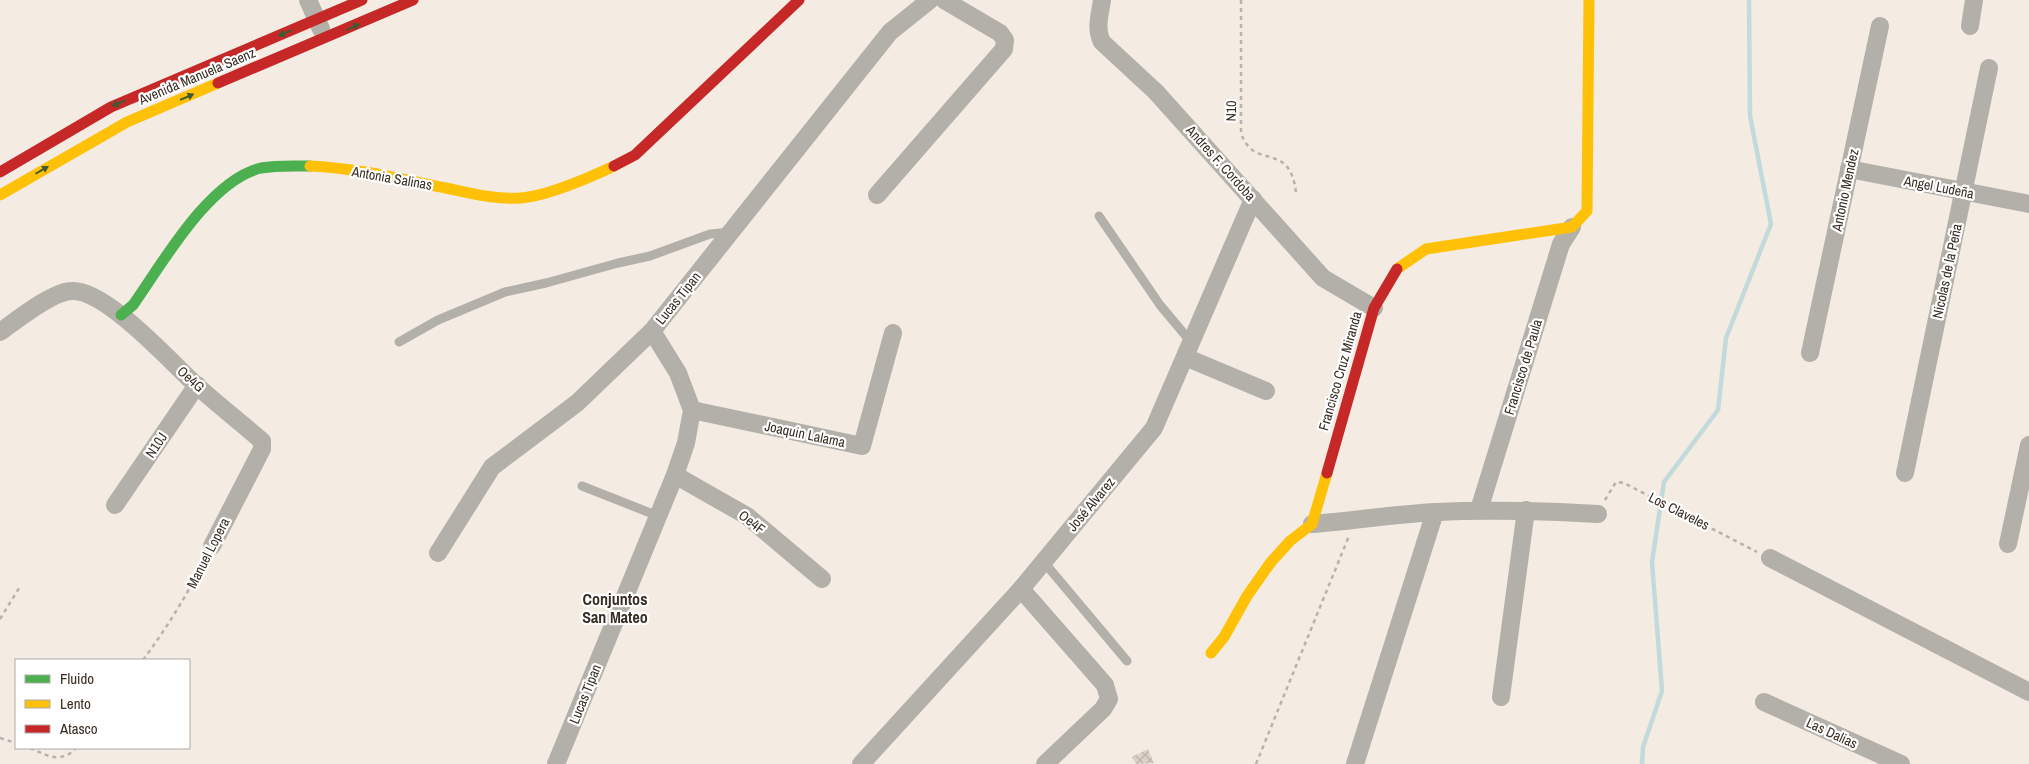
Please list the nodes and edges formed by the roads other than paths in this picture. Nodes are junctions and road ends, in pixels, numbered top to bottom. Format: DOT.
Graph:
graph roads {
  1 [pos="308,0"];
  2 [pos="362,0"];
  3 [pos="413,0"];
  4 [pos="798,0"];
  5 [pos="930,0"];
  6 [pos="944,0"];
  7 [pos="1102,0"];
  8 [pos="1589,0"];
  9 [pos="1974,0"];
  10 [pos="317,20"];
  11 [pos="1880,26"];
  12 [pos="1970,26"];
  13 [pos="326,38"];
  14 [pos="1989,68"];
  15 [pos="1849,169"];
  16 [pos="0,172"];
  17 [pos="2,191"];
  18 [pos="1964,191"];
  19 [pos="877,195"];
  20 [pos="1254,199"];
  21 [pos="2029,204"];
  22 [pos="1099,216"];
  23 [pos="1572,227"];
  24 [pos="731,232"];
  25 [pos="1374,308"];
  26 [pos="121,315"];
  27 [pos="652,331"];
  28 [pos="0,332"];
  29 [pos="893,333"];
  30 [pos="399,342"];
  31 [pos="1188,350"];
  32 [pos="1810,353"];
  33 [pos="197,385"];
  34 [pos="1266,391"];
  35 [pos="692,410"];
  36 [pos="262,441"];
  37 [pos="2029,446"];
  38 [pos="1905,473"];
  39 [pos="675,475"];
  40 [pos="582,486"];
  41 [pos="116,505"];
  42 [pos="1479,510"];
  43 [pos="1526,510"];
  44 [pos="1435,512"];
  45 [pos="1598,514"];
  46 [pos="658,516"];
  47 [pos="1312,524"];
  48 [pos="2008,544"];
  49 [pos="212,546"];
  50 [pos="438,553"];
  51 [pos="1770,558"];
  52 [pos="1043,561"];
  53 [pos="822,579"];
  54 [pos="1021,588"];
  55 [pos="1211,653"];
  56 [pos="1127,662"];
  57 [pos="2029,692"];
  58 [pos="1501,697"];
  59 [pos="1764,702"];
  60 [pos="556,764"];
  61 [pos="861,764"];
  62 [pos="1045,764"];
  63 [pos="1355,764"];
  64 [pos="1901,764"];
  1 -- 10 [label="street"];
  2 -- 10 [label="street, Avenida Manuela Saenz"];
  13 -- 3 [label="street, Avenida Manuela Saenz, one-way"];
  4 -- 26 [label="street, Antonia Salinas"];
  5 -- 24 [label="street, Lucas Tipan"];
  6 -- 19 [label="street"];
  7 -- 20 [label="street, Andres F. Cordoba"];
  8 -- 23 [label="street"];
  9 -- 12 [label="street"];
  10 -- 13 [label="street"];
  10 -- 16 [label="street, Avenida Manuela Saenz, one-way"];
  11 -- 15 [label="street, Antonio Mendez"];
  17 -- 13 [label="street, Avenida Manuela Saenz, one-way"];
  14 -- 18 [label="street, Nicolas de la Peña"];
  15 -- 18 [label="street, Angel Ludeña"];
  15 -- 32 [label="street, Antonio Mendez"];
  18 -- 21 [label="street, Angel Ludeña"];
  18 -- 38 [label="street, Nicolas de la Peña"];
  20 -- 25 [label="street, Andres F. Cordoba"];
  20 -- 31 [label="street, José Alvarez"];
  22 -- 31 [label="lane"];
  23 -- 25 [label="street, Francisco Cruz Miranda"];
  23 -- 42 [label="street, Francisco de Paula"];
  24 -- 27 [label="street, Lucas Tipan"];
  24 -- 30 [label="lane"];
  25 -- 47 [label="street, Francisco Cruz Miranda"];
  26 -- 28 [label="street"];
  26 -- 33 [label="street, Oe4G"];
  27 -- 35 [label="street, Lucas Tipan"];
  27 -- 50 [label="street"];
  29 -- 35 [label="street, Joaquin Lalama"];
  31 -- 34 [label="street"];
  31 -- 52 [label="street, José Alvarez"];
  33 -- 36 [label="street, Oe4G"];
  33 -- 41 [label="street, N10J"];
  35 -- 39 [label="street, Lucas Tipan"];
  36 -- 49 [label="street, Manuel Lopera"];
  37 -- 48 [label="street"];
  39 -- 46 [label="street, Lucas Tipan"];
  39 -- 53 [label="street, Oe4F"];
  40 -- 46 [label="lane"];
  42 -- 43 [label="street"];
  42 -- 44 [label="street"];
  43 -- 45 [label="street"];
  43 -- 58 [label="street"];
  44 -- 47 [label="street"];
  44 -- 63 [label="street"];
  46 -- 60 [label="street, Lucas Tipan"];
  47 -- 55 [label="street"];
  51 -- 57 [label="street"];
  52 -- 54 [label="street, José Alvarez"];
  52 -- 56 [label="lane"];
  54 -- 61 [label="street, José Alvarez"];
  54 -- 62 [label="street"];
  59 -- 64 [label="street, Las Dalias"];
}
